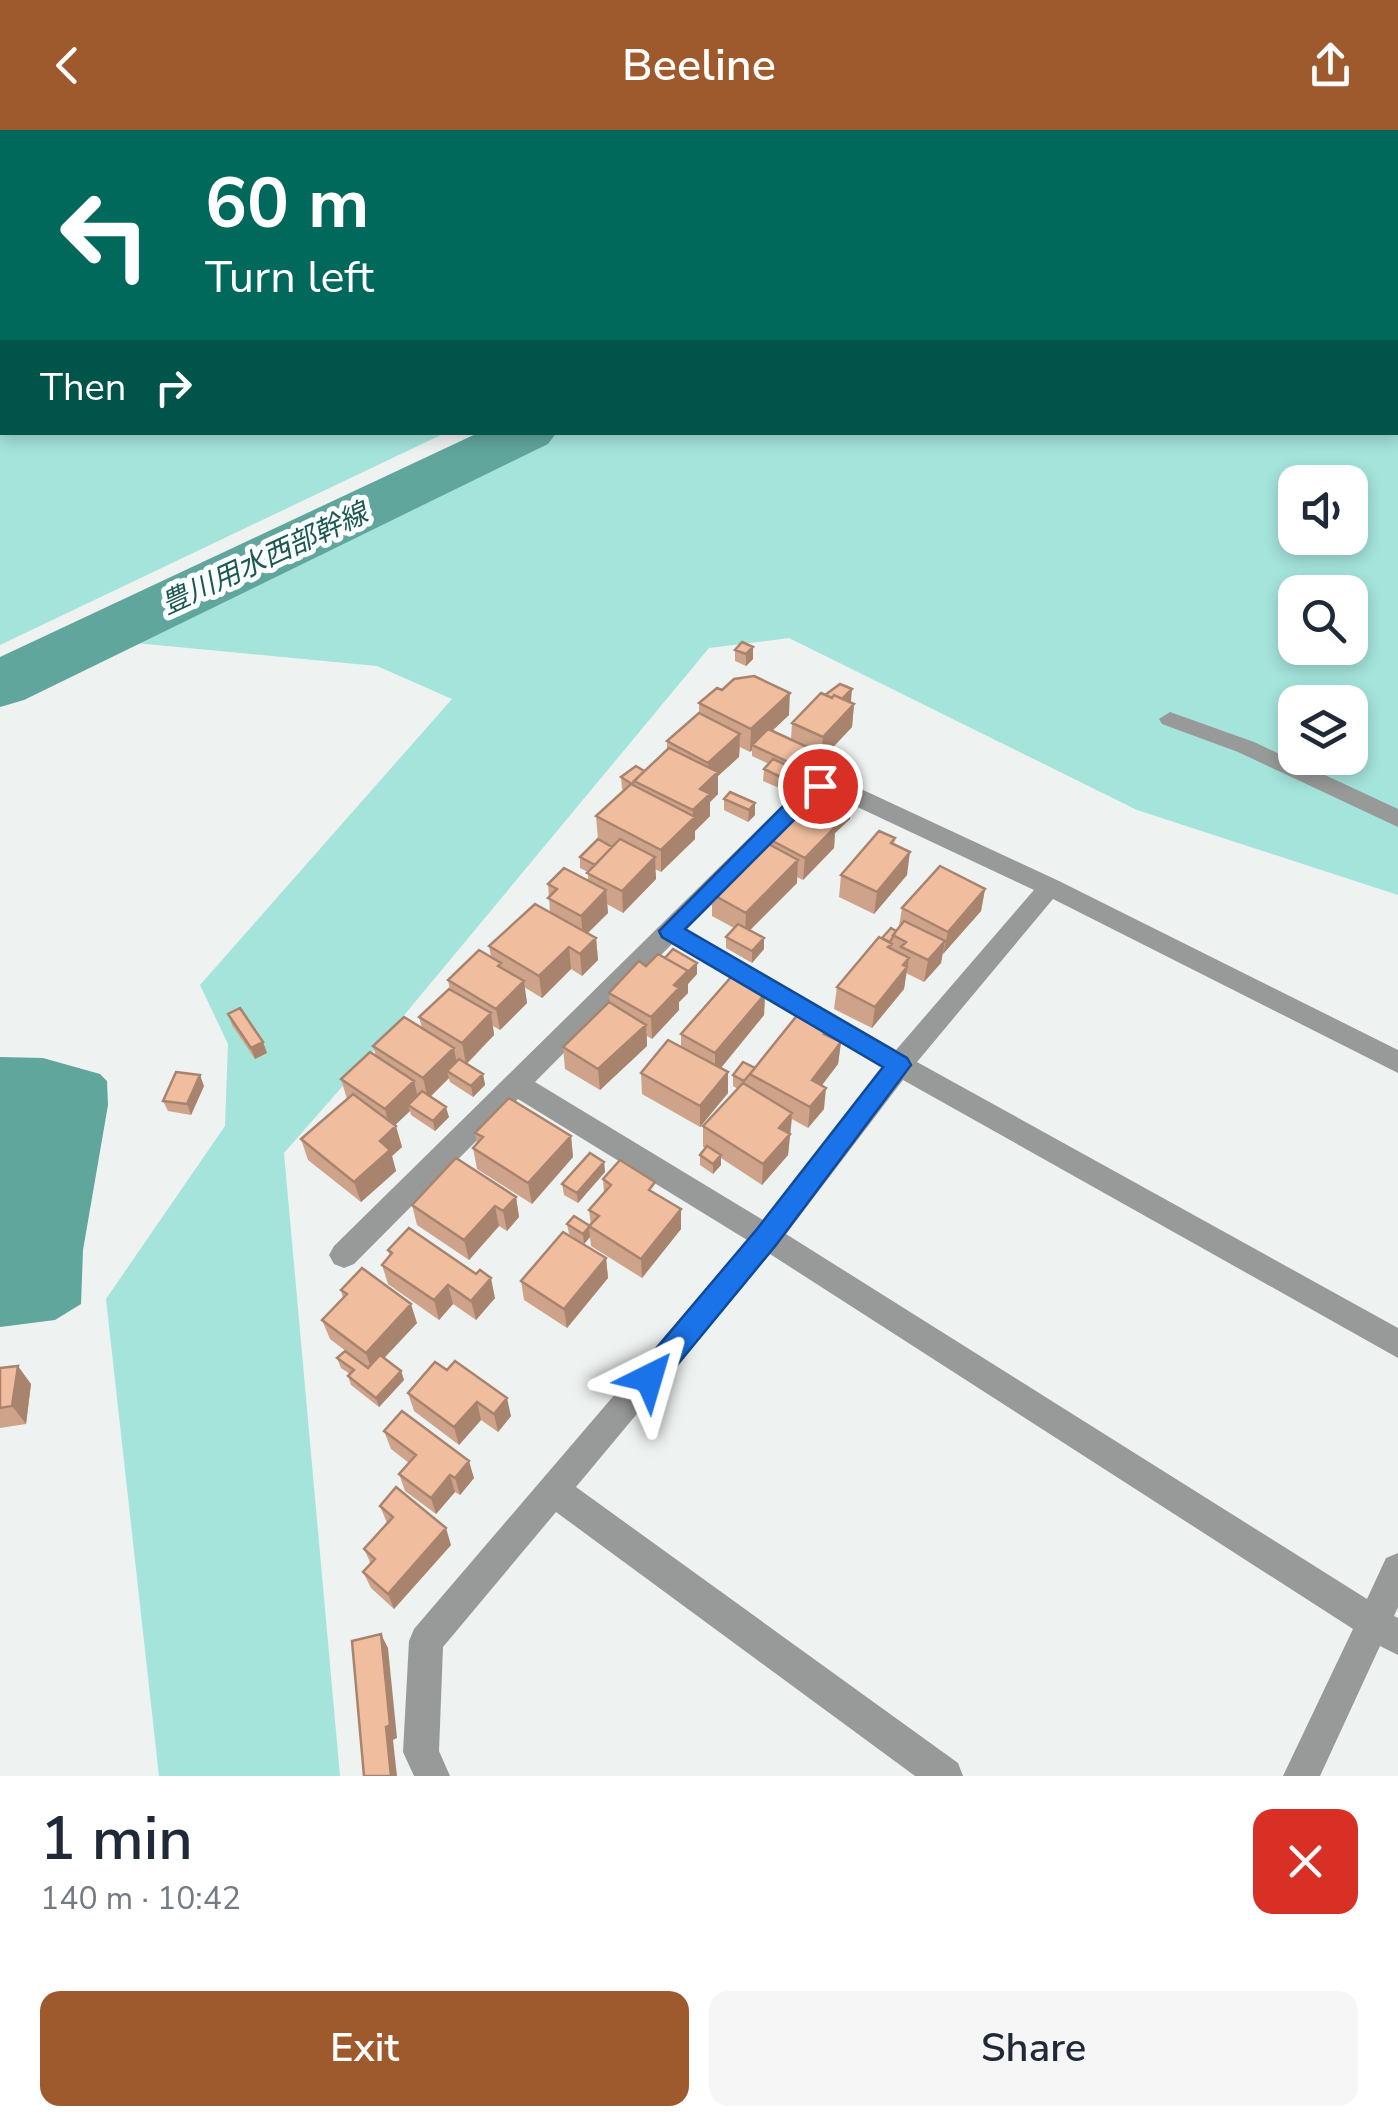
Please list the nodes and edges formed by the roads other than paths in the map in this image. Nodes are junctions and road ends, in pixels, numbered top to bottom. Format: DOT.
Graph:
graph roads {
  1 [pos="1170,720"];
  2 [pos="1398,818"];
  3 [pos="1050,887"];
  4 [pos="670,931"];
  5 [pos="1398,1062"];
  6 [pos="899,1065"];
  7 [pos="516,1084"];
  8 [pos="767,1237"];
  9 [pos="344,1254"];
  10 [pos="1398,1344"];
  11 [pos="554,1491"];
  12 [pos="1398,1570"];
  13 [pos="1386,1630"];
  14 [pos="432,1776"];
  15 [pos="945,1776"];
  16 [pos="1302,1776"];
  1 -- 2 [label="street"];
  3 -- 4 [label="street"];
  3 -- 5 [label="street"];
  3 -- 6 [label="street"];
  4 -- 6 [label="street"];
  4 -- 7 [label="street"];
  6 -- 8 [label="street"];
  6 -- 10 [label="street"];
  7 -- 8 [label="street"];
  7 -- 9 [label="street"];
  8 -- 11 [label="street"];
  8 -- 13 [label="street"];
  11 -- 14 [label="street"];
  11 -- 15 [label="street"];
  12 -- 13 [label="street"];
  13 -- 16 [label="street"];
}
